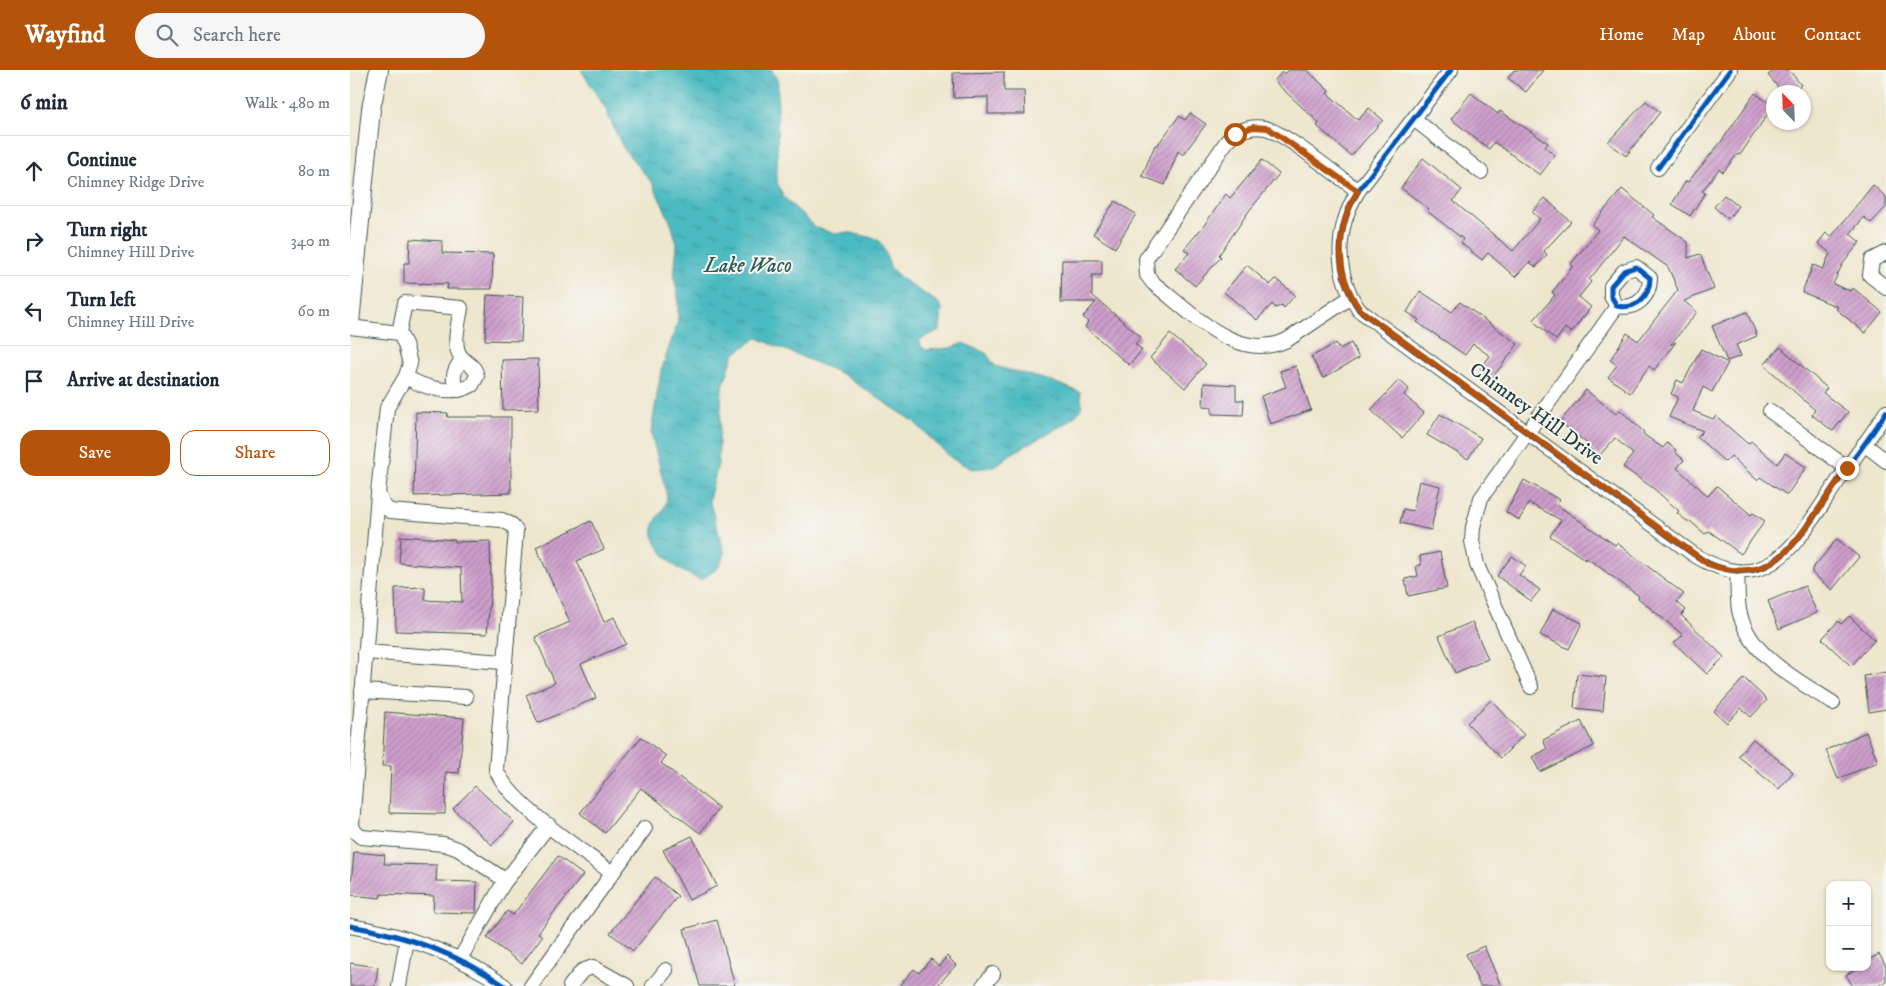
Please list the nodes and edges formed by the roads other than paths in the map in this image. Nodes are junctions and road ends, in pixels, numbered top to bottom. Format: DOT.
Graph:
graph roads {
  1 [pos="379,70"];
  2 [pos="1451,70"];
  3 [pos="1730,70"];
  4 [pos="1414,119"];
  5 [pos="1658,168"];
  6 [pos="1481,172"];
  7 [pos="1358,191"];
  8 [pos="1886,253"];
  9 [pos="1886,288"];
  10 [pos="1351,298"];
  11 [pos="1617,306"];
  12 [pos="350,325"];
  13 [pos="399,333"];
  14 [pos="462,358"];
  15 [pos="406,377"];
  16 [pos="459,390"];
  17 [pos="1770,411"];
  18 [pos="1886,412"];
  19 [pos="1527,432"];
  20 [pos="1864,444"];
  21 [pos="1886,461"];
  22 [pos="1847,468"];
  23 [pos="378,493"];
  24 [pos="1737,571"];
  25 [pos="365,652"];
  26 [pos="504,662"];
  27 [pos="1531,687"];
  28 [pos="362,691"];
  29 [pos="466,697"];
  30 [pos="1833,703"];
  31 [pos="549,825"];
  32 [pos="645,828"];
  33 [pos="612,873"];
  34 [pos="503,884"];
  35 [pos="350,926"];
  36 [pos="407,939"];
  37 [pos="460,959"];
  38 [pos="666,970"];
  39 [pos="992,974"];
  40 [pos="399,986"];
  41 [pos="505,986"];
  42 [pos="531,986"];
  43 [pos="570,986"];
  44 [pos="627,986"];
  45 [pos="653,986"];
  46 [pos="983,986"];
  1 -- 12 [label="main road"];
  2 -- 4 [label="street, Chimney Hill Drive"];
  3 -- 5 [label="street"];
  4 -- 6 [label="street"];
  4 -- 7 [label="street, Chimney Hill Drive"];
  7 -- 10 [label="street, Chimney Hill Drive"];
  7 -- 10 [label="street"];
  8 -- 9 [label="street"];
  10 -- 19 [label="street, Chimney Hill Drive"];
  11 -- 19 [label="street"];
  12 -- 13 [label="street"];
  13 -- 14 [label="street"];
  13 -- 15 [label="street"];
  14 -- 16 [label="street"];
  14 -- 16 [label="street"];
  15 -- 16 [label="street"];
  15 -- 23 [label="street"];
  17 -- 22 [label="street"];
  18 -- 20 [label="street, Chimney Hill Drive"];
  19 -- 24 [label="street, Chimney Hill Drive"];
  19 -- 27 [label="street"];
  20 -- 21 [label="street"];
  20 -- 22 [label="street, Chimney Hill Drive"];
  22 -- 24 [label="street, Chimney Hill Drive"];
  23 -- 25 [label="street"];
  23 -- 26 [label="street"];
  24 -- 30 [label="street"];
  25 -- 26 [label="street"];
  25 -- 28 [label="street"];
  26 -- 31 [label="street"];
  28 -- 29 [label="street"];
  28 -- 34 [label="street"];
  31 -- 33 [label="street"];
  31 -- 34 [label="street"];
  32 -- 33 [label="street"];
  33 -- 42 [label="street"];
  34 -- 37 [label="street"];
  35 -- 36 [label="street"];
  36 -- 37 [label="street"];
  36 -- 40 [label="street"];
  37 -- 41 [label="street"];
  38 -- 45 [label="street"];
  39 -- 46 [label="street"];
  43 -- 44 [label="street"];
}
